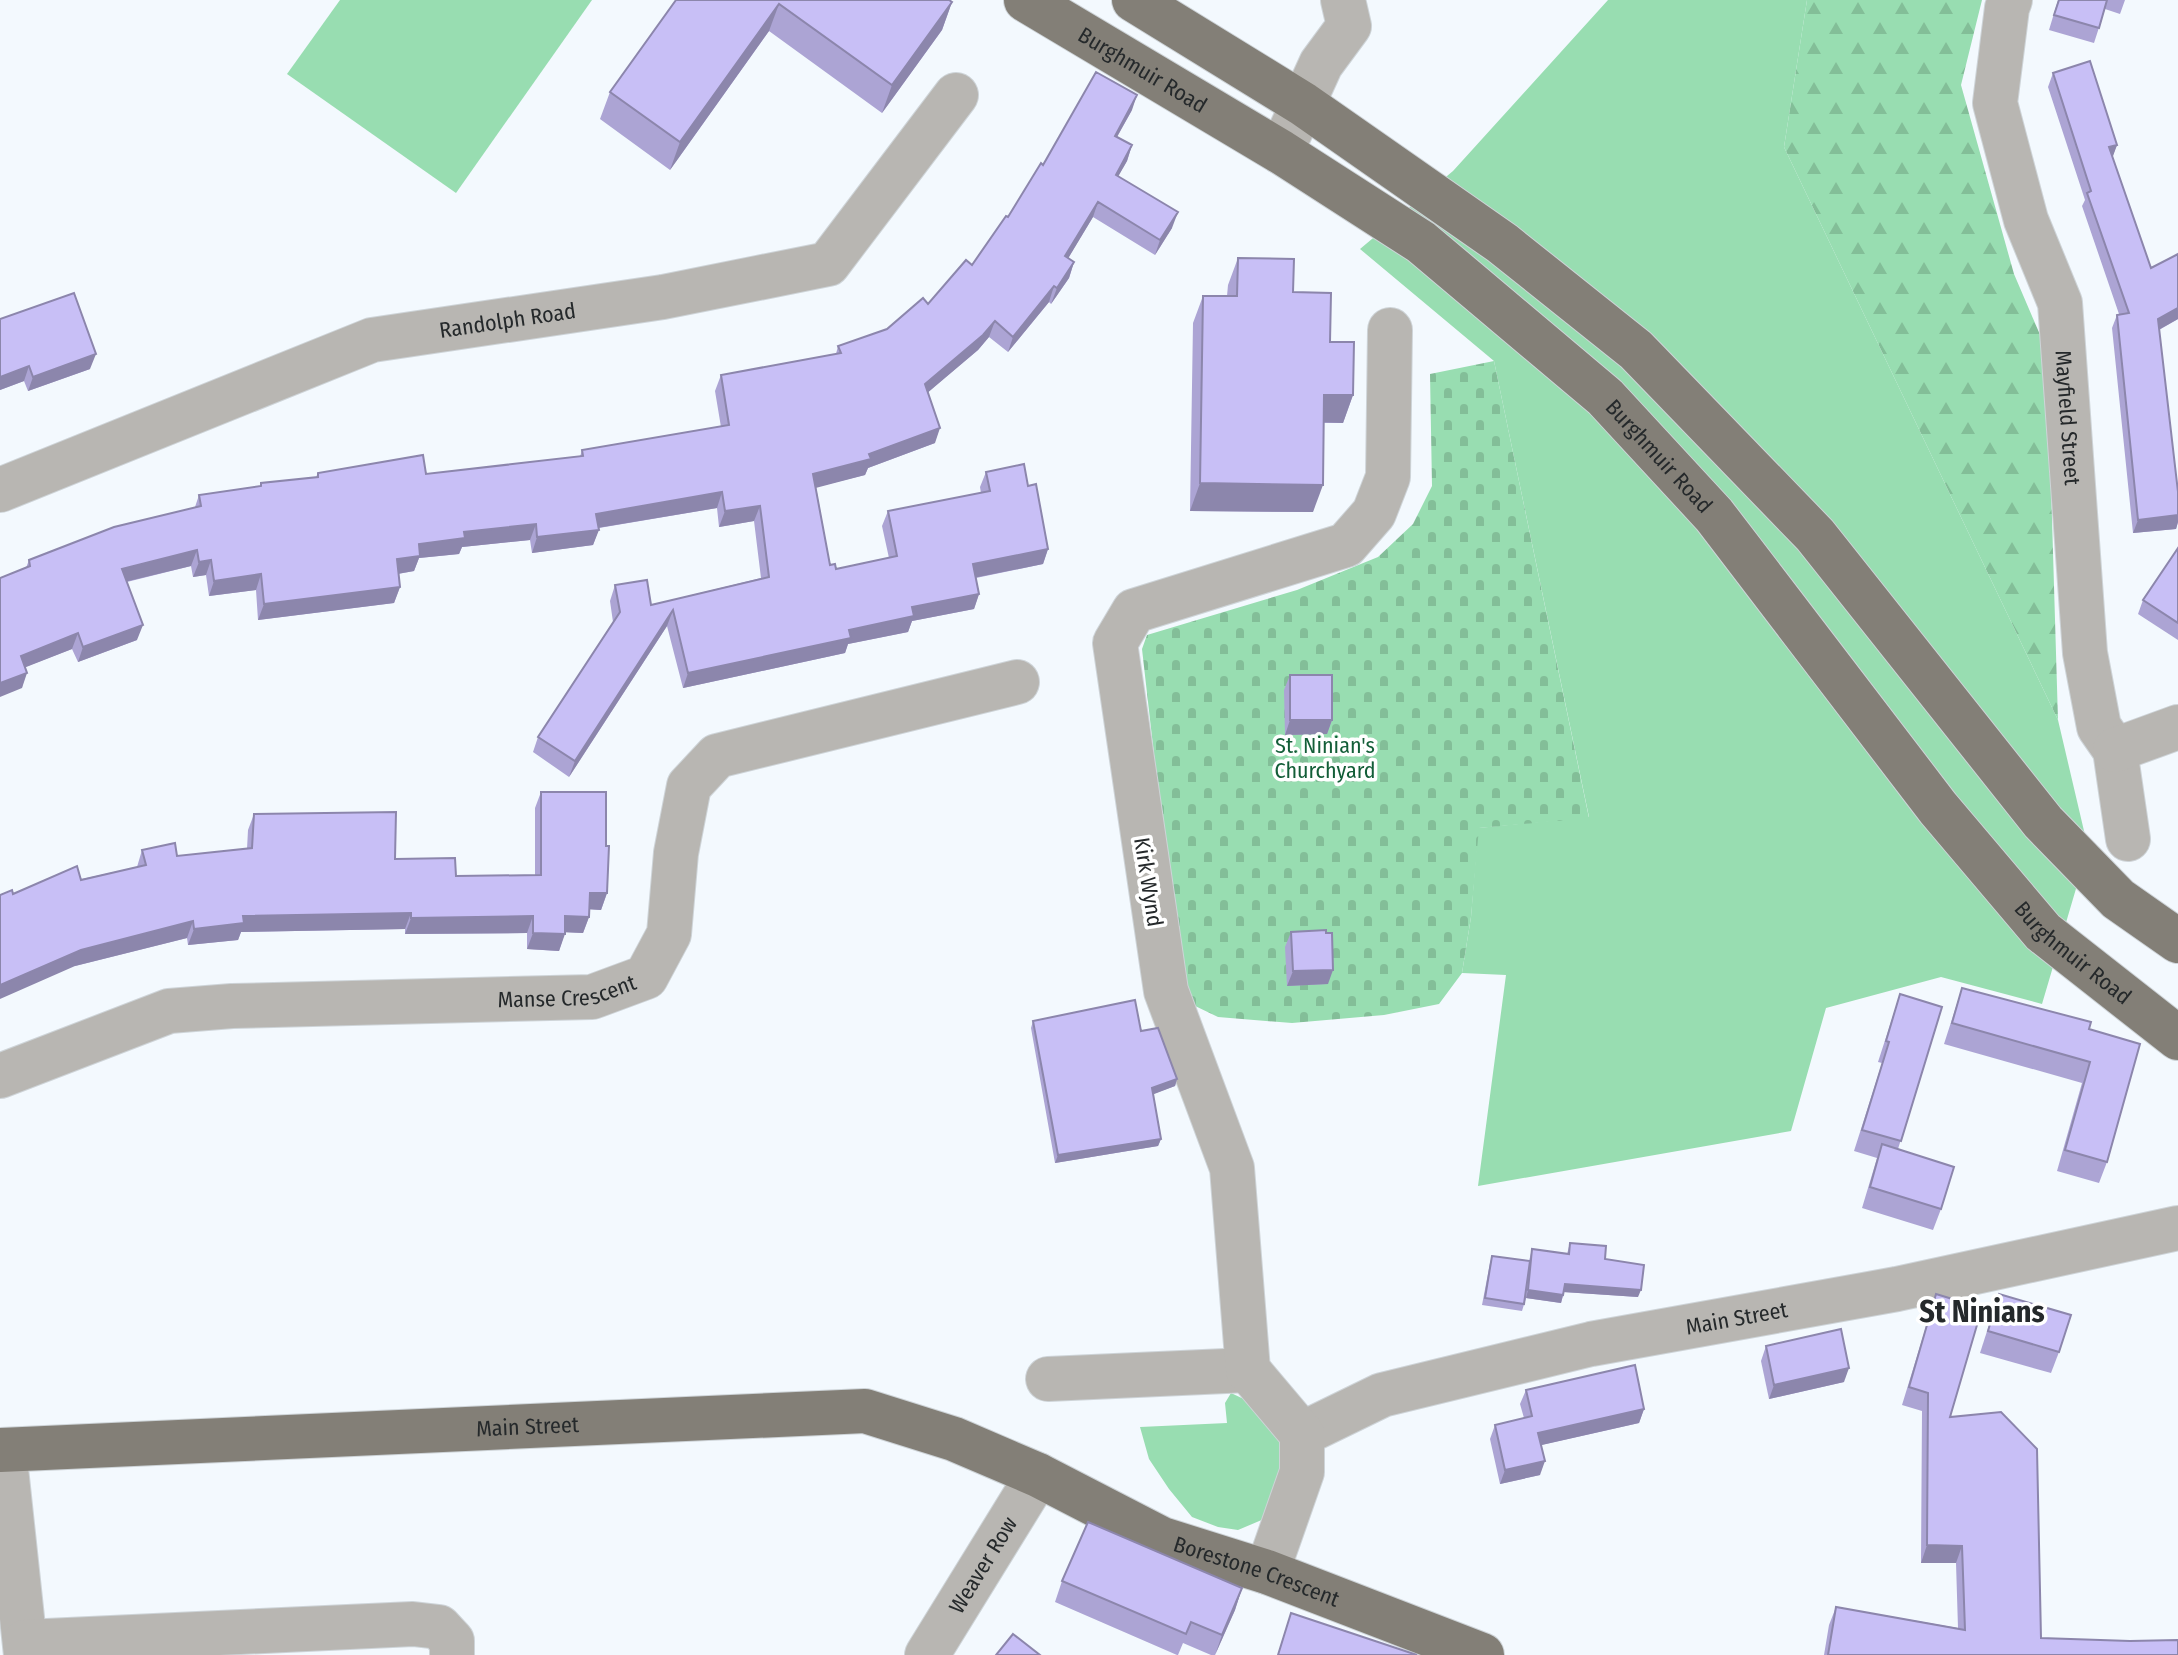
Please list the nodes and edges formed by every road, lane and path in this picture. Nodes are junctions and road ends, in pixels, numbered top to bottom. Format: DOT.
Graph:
graph roads {
  1 [pos="1026,0"];
  2 [pos="1134,0"];
  3 [pos="1343,0"];
  4 [pos="2010,0"];
  5 [pos="956,95"];
  6 [pos="1303,104"];
  7 [pos="1281,152"];
  8 [pos="1390,330"];
  9 [pos="0,490"];
  10 [pos="1017,682"];
  11 [pos="2178,727"];
  12 [pos="2115,750"];
  13 [pos="2128,839"];
  14 [pos="2178,941"];
  15 [pos="2178,1038"];
  16 [pos="0,1076"];
  17 [pos="2178,1228"];
  18 [pos="1248,1370"];
  19 [pos="1048,1379"];
  20 [pos="1302,1434"];
  21 [pos="2,1450"];
  22 [pos="1038,1475"];
  23 [pos="1267,1572"];
  24 [pos="26,1648"];
  25 [pos="452,1655"];
  26 [pos="927,1655"];
  27 [pos="1482,1655"];
  1 -- 7 [label="main road, Burghmuir Road"];
  2 -- 6 [label="main road"];
  3 -- 6 [label="street"];
  4 -- 12 [label="street, Mayfield Street"];
  5 -- 9 [label="street, Randolph Road"];
  6 -- 7 [label="street"];
  6 -- 14 [label="main road"];
  7 -- 15 [label="main road, Burghmuir Road"];
  8 -- 18 [label="street, Kirk Wynd"];
  10 -- 16 [label="street, Manse Crescent"];
  11 -- 12 [label="street"];
  12 -- 13 [label="street, Mayfield Street"];
  17 -- 20 [label="street, Main Street"];
  18 -- 19 [label="street"];
  18 -- 20 [label="street"];
  20 -- 23 [label="street"];
  21 -- 22 [label="main road, Main Street"];
  21 -- 24 [label="street"];
  22 -- 23 [label="main road, Borestone Crescent"];
  22 -- 26 [label="street, Weaver Row"];
  23 -- 27 [label="main road, Borestone Crescent"];
  24 -- 25 [label="street"];
}
